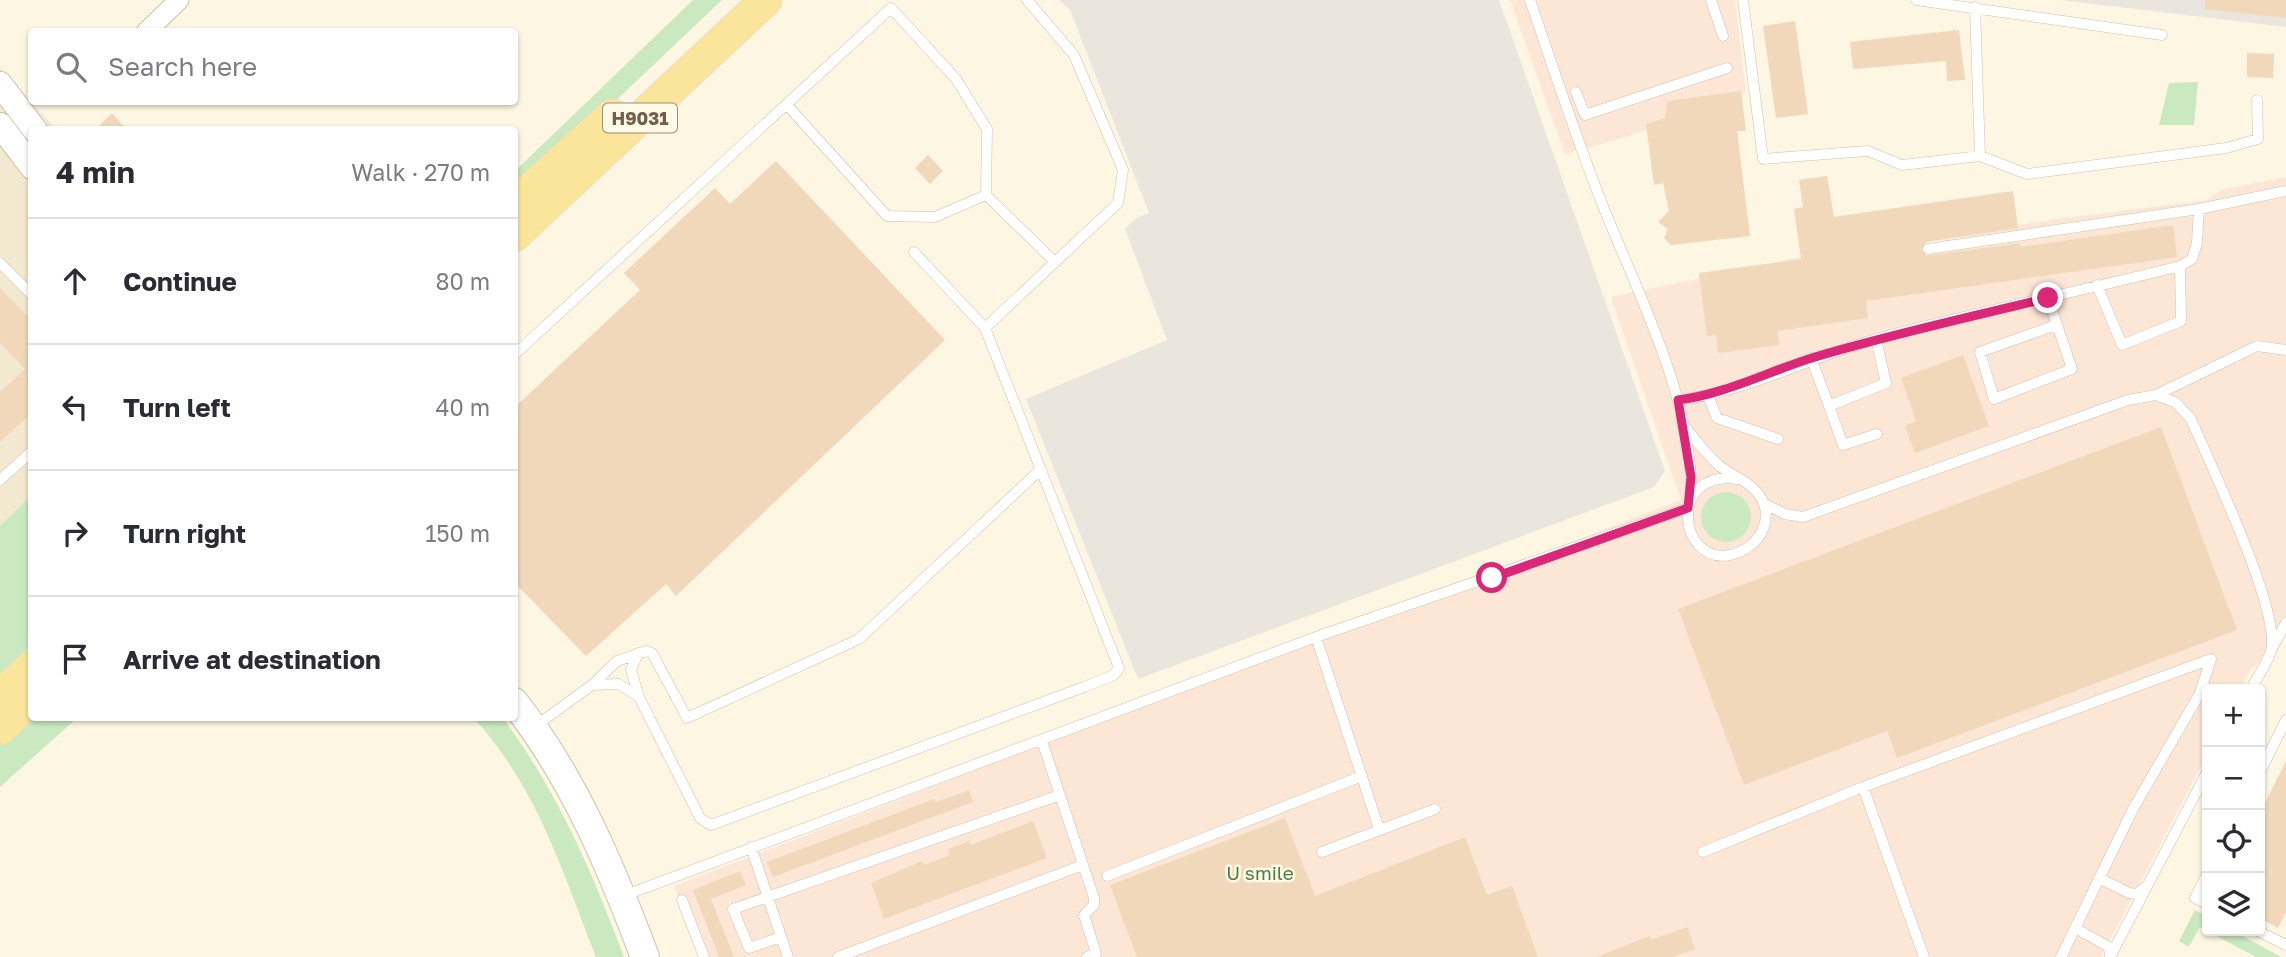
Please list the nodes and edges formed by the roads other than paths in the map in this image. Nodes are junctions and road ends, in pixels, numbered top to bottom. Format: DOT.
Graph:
graph roads {
  1 [pos="179,0"];
  2 [pos="737,0"];
  3 [pos="766,0"];
  4 [pos="1027,0"];
  5 [pos="1530,0"];
  6 [pos="1711,0"];
  7 [pos="1743,0"];
  8 [pos="1916,0"];
  9 [pos="1975,7"];
  10 [pos="150,28"];
  11 [pos="2162,35"];
  12 [pos="1723,36"];
  13 [pos="1727,68"];
  14 [pos="0,84"];
  15 [pos="1576,92"];
  16 [pos="2257,100"];
  17 [pos="788,105"];
  18 [pos="30,114"];
  19 [pos="0,125"];
  20 [pos="1980,156"];
  21 [pos="28,162"];
  22 [pos="2286,191"];
  23 [pos="986,195"];
  24 [pos="518,200"];
  25 [pos="2199,209"];
  26 [pos="518,232"];
  27 [pos="1928,249"];
  28 [pos="914,252"];
  29 [pos="1055,262"];
  30 [pos="0,263"];
  31 [pos="2180,266"];
  32 [pos="2097,285"];
  33 [pos="28,290"];
  34 [pos="2048,298"];
  35 [pos="2056,325"];
  36 [pos="985,328"];
  37 [pos="1876,339"];
  38 [pos="2286,350"];
  39 [pos="518,351"];
  40 [pos="1811,358"];
  41 [pos="2156,395"];
  42 [pos="1708,397"];
  43 [pos="1678,400"];
  44 [pos="1829,406"];
  45 [pos="1684,426"];
  46 [pos="1877,434"];
  47 [pos="1778,439"];
  48 [pos="28,455"];
  49 [pos="1039,471"];
  50 [pos="1738,479"];
  51 [pos="0,480"];
  52 [pos="1689,503"];
  53 [pos="1763,503"];
  54 [pos="2286,623"];
  55 [pos="1316,637"];
  56 [pos="2271,652"];
  57 [pos="638,653"];
  58 [pos="28,670"];
  59 [pos="2254,684"];
  60 [pos="592,685"];
  61 [pos="0,696"];
  62 [pos="639,697"];
  63 [pos="28,702"];
  64 [pos="518,707"];
  65 [pos="2286,720"];
  66 [pos="534,727"];
  67 [pos="0,729"];
  68 [pos="1042,741"];
  69 [pos="2265,762"];
  70 [pos="1362,776"];
  71 [pos="2202,782"];
  72 [pos="1863,787"];
  73 [pos="1060,795"];
  74 [pos="1435,809"];
  75 [pos="1379,829"];
  76 [pos="751,847"];
  77 [pos="1322,852"];
  78 [pos="1703,852"];
  79 [pos="1083,864"];
  80 [pos="1107,876"];
  81 [pos="2099,878"];
  82 [pos="2202,884"];
  83 [pos="2147,886"];
  84 [pos="622,896"];
  85 [pos="766,897"];
  86 [pos="682,900"];
  87 [pos="2202,902"];
  88 [pos="2075,929"];
  89 [pos="2265,934"];
  90 [pos="781,937"];
  91 [pos="2286,945"];
  92 [pos="645,957"];
  93 [pos="704,957"];
  94 [pos="788,957"];
  95 [pos="838,957"];
  96 [pos="1087,957"];
  97 [pos="1924,957"];
  98 [pos="2061,957"];
  99 [pos="2110,957"];
  1 -- 10 [label="street"];
  2 -- 24 [label="main road, Н9031"];
  3 -- 26 [label="main road, Н9031"];
  4 -- 29 [label="lane"];
  5 -- 43 [label="lane"];
  6 -- 12 [label="lane"];
  7 -- 20 [label="lane"];
  8 -- 9 [label="lane"];
  9 -- 11 [label="lane"];
  9 -- 20 [label="lane"];
  13 -- 15 [label="lane"];
  14 -- 18 [label="street"];
  16 -- 20 [label="lane"];
  17 -- 23 [label="lane"];
  17 -- 23 [label="lane"];
  17 -- 39 [label="lane"];
  18 -- 19 [label="street"];
  19 -- 21 [label="street"];
  22 -- 25 [label="lane"];
  23 -- 29 [label="lane"];
  25 -- 27 [label="lane"];
  25 -- 31 [label="lane"];
  28 -- 36 [label="lane"];
  29 -- 36 [label="lane"];
  30 -- 33 [label="lane"];
  31 -- 32 [label="lane"];
  31 -- 32 [label="lane"];
  32 -- 34 [label="lane"];
  34 -- 35 [label="lane"];
  34 -- 37 [label="lane"];
  35 -- 35 [label="lane"];
  36 -- 49 [label="lane"];
  37 -- 40 [label="lane"];
  37 -- 44 [label="lane"];
  38 -- 41 [label="lane"];
  40 -- 42 [label="lane"];
  40 -- 44 [label="lane"];
  41 -- 53 [label="lane"];
  41 -- 56 [label="lane"];
  42 -- 43 [label="lane"];
  42 -- 47 [label="lane"];
  43 -- 45 [label="lane"];
  44 -- 46 [label="lane"];
  45 -- 50 [label="lane"];
  45 -- 52 [label="lane"];
  48 -- 51 [label="lane"];
  49 -- 57 [label="lane"];
  49 -- 62 [label="lane"];
  50 -- 52 [label="lane"];
  50 -- 53 [label="lane"];
  52 -- 53 [label="lane"];
  52 -- 55 [label="lane"];
  54 -- 56 [label="lane"];
  55 -- 68 [label="lane"];
  55 -- 70 [label="lane"];
  56 -- 59 [label="lane"];
  57 -- 60 [label="lane"];
  57 -- 62 [label="lane"];
  58 -- 61 [label="main road"];
  60 -- 62 [label="lane"];
  60 -- 66 [label="lane"];
  63 -- 67 [label="main road"];
  64 -- 66 [label="main road"];
  65 -- 69 [label="lane"];
  66 -- 84 [label="main road"];
  68 -- 73 [label="lane"];
  68 -- 76 [label="lane"];
  70 -- 75 [label="lane"];
  70 -- 80 [label="lane"];
  71 -- 83 [label="lane"];
  72 -- 78 [label="lane"];
  72 -- 81 [label="lane"];
  72 -- 97 [label="lane"];
  73 -- 79 [label="lane"];
  73 -- 85 [label="lane"];
  74 -- 75 [label="lane"];
  75 -- 77 [label="lane"];
  76 -- 84 [label="lane"];
  76 -- 85 [label="lane"];
  79 -- 95 [label="lane"];
  79 -- 96 [label="lane"];
  81 -- 83 [label="lane"];
  81 -- 88 [label="lane"];
  82 -- 87 [label="lane"];
  83 -- 99 [label="lane"];
  84 -- 92 [label="main road"];
  85 -- 90 [label="lane"];
  85 -- 90 [label="lane"];
  86 -- 93 [label="lane"];
  88 -- 98 [label="lane"];
  88 -- 99 [label="lane"];
  89 -- 91 [label="lane"];
  90 -- 94 [label="lane"];
}
